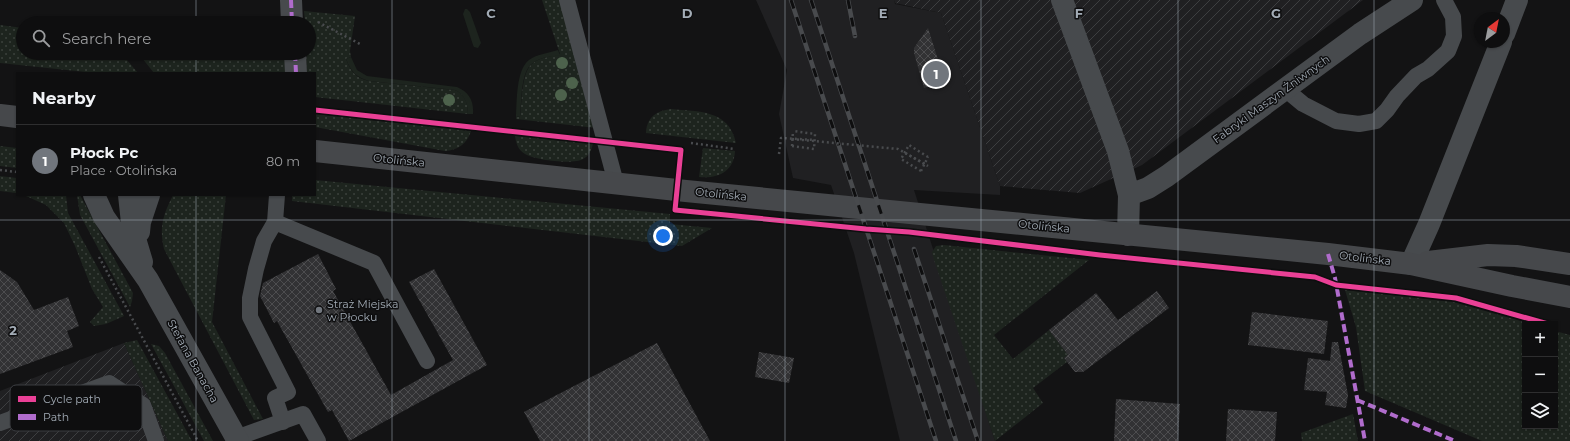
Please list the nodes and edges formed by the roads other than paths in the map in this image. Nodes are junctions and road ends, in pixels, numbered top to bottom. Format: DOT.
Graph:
graph roads {
  1 [pos="567,0"];
  2 [pos="1062,0"];
  3 [pos="1412,0"];
  4 [pos="1444,0"];
  5 [pos="1517,0"];
  6 [pos="1510,18"];
  7 [pos="1499,48"];
  8 [pos="295,60"];
  9 [pos="296,72"];
  10 [pos="1285,89"];
  11 [pos="0,115"];
  12 [pos="16,117"];
  13 [pos="316,151"];
  14 [pos="616,183"];
  15 [pos="1129,195"];
  16 [pos="94,196"];
  17 [pos="129,196"];
  18 [pos="149,196"];
  19 [pos="277,196"];
  20 [pos="275,222"];
  21 [pos="1128,235"];
  22 [pos="138,247"];
  23 [pos="1411,264"];
  24 [pos="1570,264"];
  25 [pos="148,280"];
  26 [pos="1570,297"];
  27 [pos="427,361"];
  28 [pos="142,404"];
  29 [pos="10,419"];
  30 [pos="283,422"];
  31 [pos="0,423"];
  32 [pos="237,440"];
  33 [pos="156,441"];
  34 [pos="318,441"];
  1 -- 14 [label="lane"];
  2 -- 15 [label="street"];
  3 -- 10 [label="street, Fabryki Maszyn Żniwnych"];
  4 -- 10 [label="lane"];
  5 -- 6 [label="street"];
  7 -- 23 [label="street"];
  8 -- 9 [label="street"];
  10 -- 15 [label="street, Fabryki Maszyn Żniwnych"];
  11 -- 12 [label="main road"];
  13 -- 14 [label="main road, Otolińska"];
  14 -- 21 [label="main road, Otolińska"];
  15 -- 21 [label="street"];
  16 -- 25 [label="street, Stefana Banacha"];
  17 -- 22 [label="street, Stefana Banacha"];
  18 -- 22 [label="street, Stefana Banacha"];
  19 -- 20 [label="lane"];
  20 -- 27 [label="lane"];
  20 -- 30 [label="lane"];
  21 -- 23 [label="main road, Otolińska"];
  22 -- 25 [label="street, Stefana Banacha"];
  23 -- 24 [label="main road, Otolińska"];
  23 -- 26 [label="main road, Otolińska"];
  25 -- 32 [label="street, Stefana Banacha"];
  28 -- 33 [label="lane"];
  29 -- 31 [label="lane"];
  30 -- 32 [label="lane"];
  30 -- 34 [label="lane"];
}
